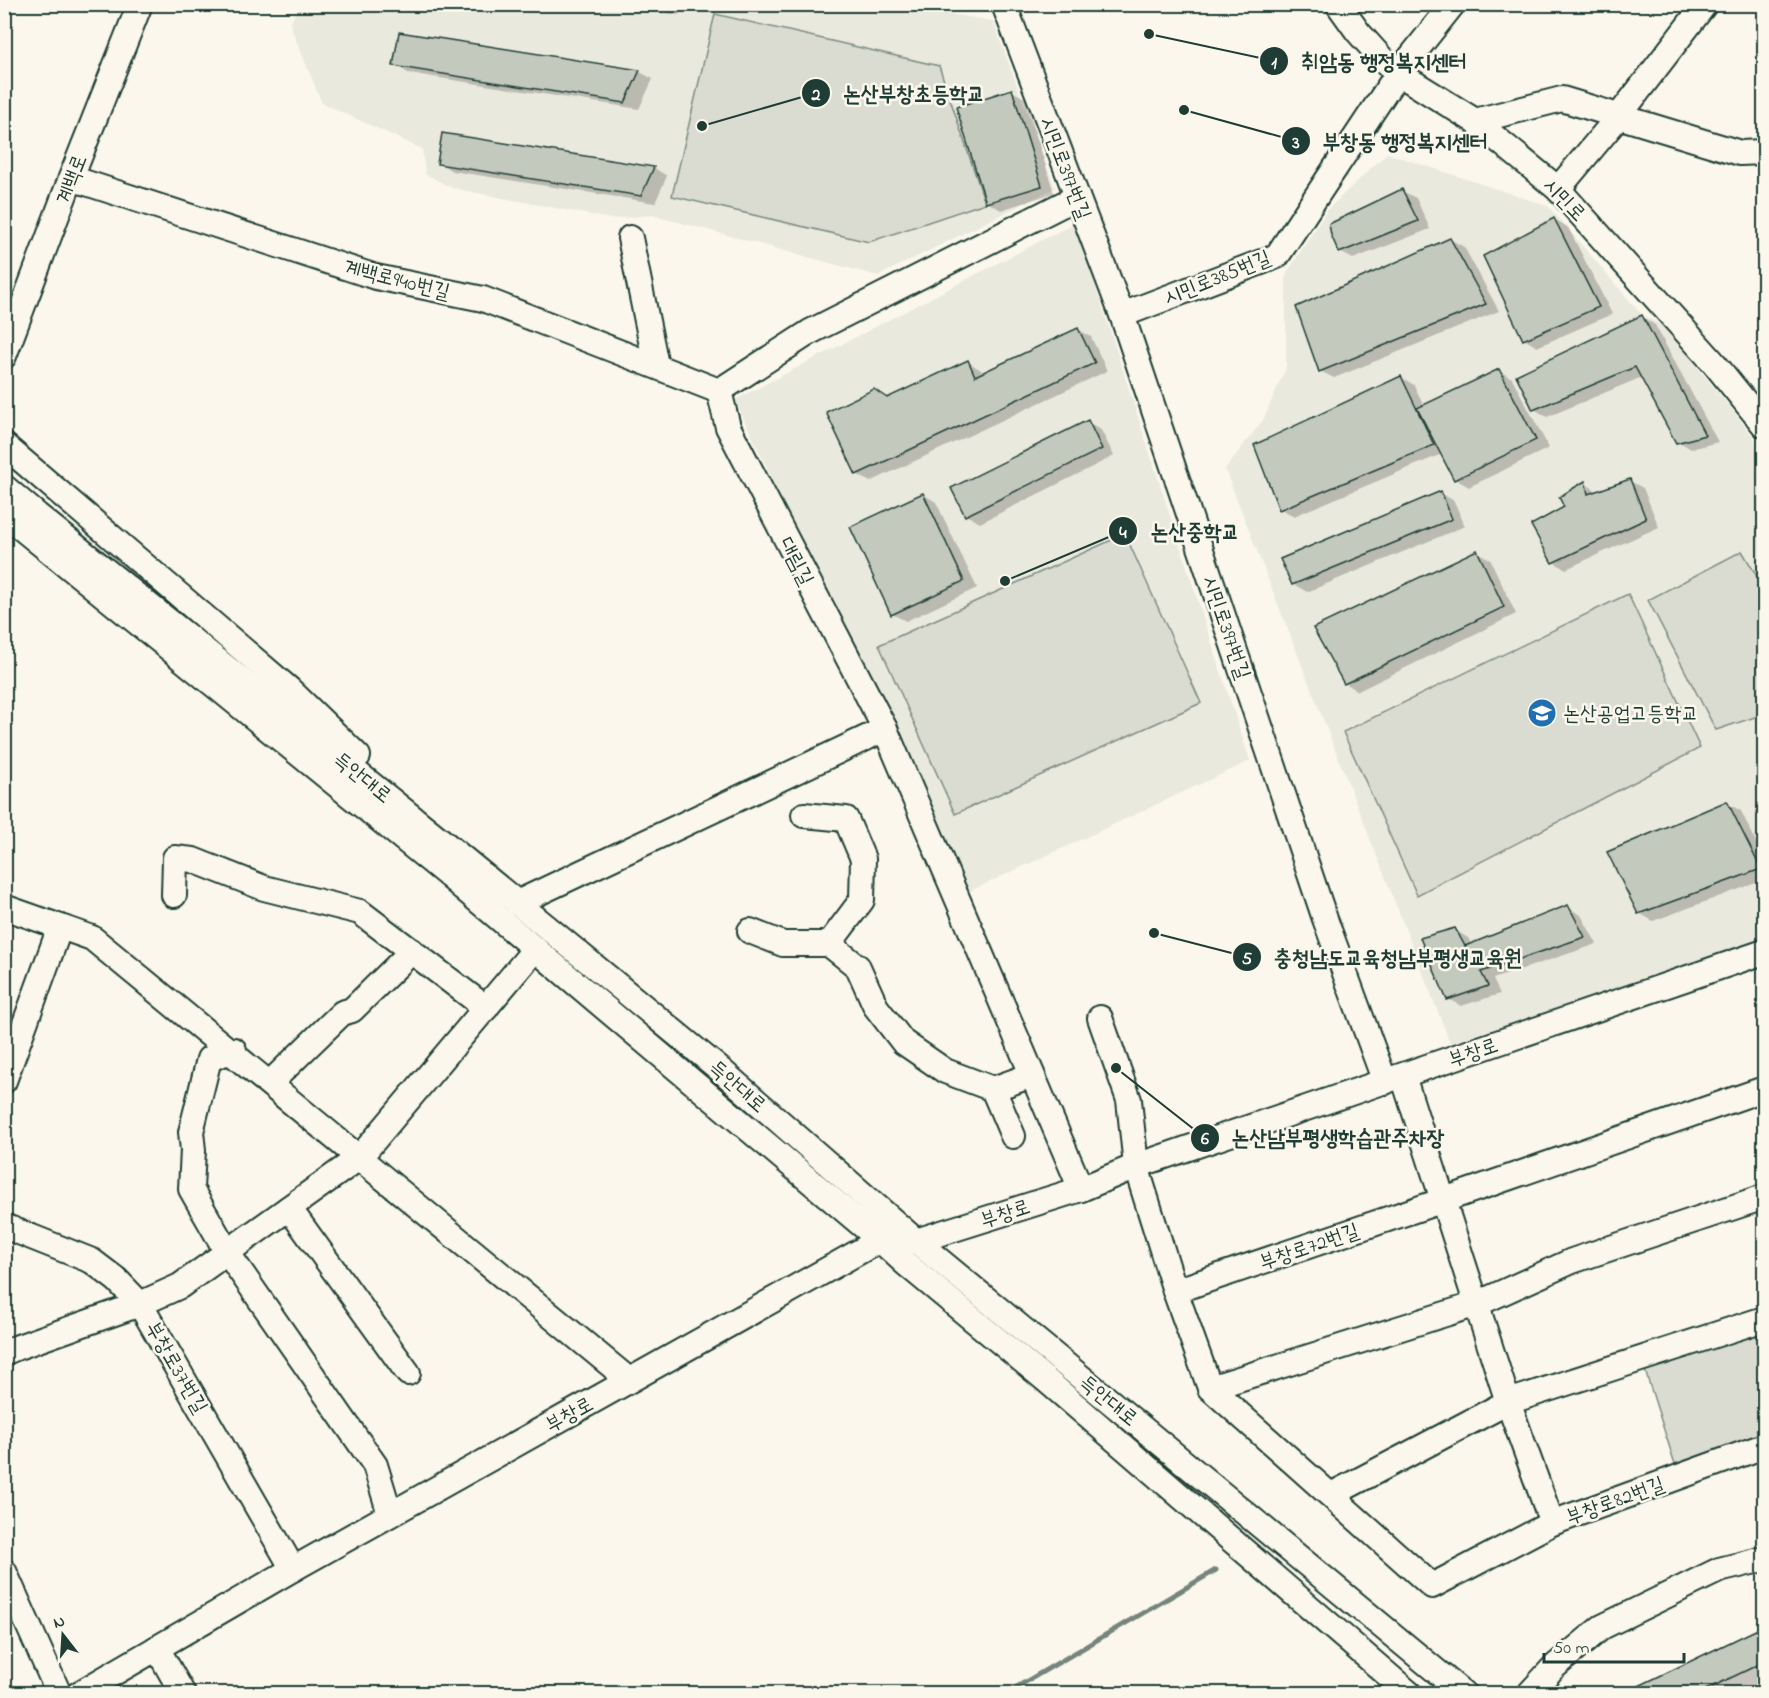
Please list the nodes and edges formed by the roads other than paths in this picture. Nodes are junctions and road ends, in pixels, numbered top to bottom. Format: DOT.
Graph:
graph roads {
  1 [pos="140,4"];
  2 [pos="1338,4"];
  3 [pos="1453,4"];
  4 [pos="1705,4"];
  5 [pos="1000,5"];
  6 [pos="1398,73"];
  7 [pos="1619,117"];
  8 [pos="1475,121"];
  9 [pos="1764,152"];
  10 [pos="71,178"];
  11 [pos="1558,189"];
  12 [pos="1077,197"];
  13 [pos="630,238"];
  14 [pos="1122,315"];
  15 [pos="4,356"];
  16 [pos="656,365"];
  17 [pos="719,391"];
  18 [pos="1764,425"];
  19 [pos="4,445"];
  20 [pos="4,487"];
  21 [pos="15,520"];
  22 [pos="885,729"];
  23 [pos="804,815"];
  24 [pos="452,863"];
  25 [pos="174,895"];
  26 [pos="517,903"];
  27 [pos="4,907"];
  28 [pos="60,927"];
  29 [pos="750,931"];
  30 [pos="829,944"];
  31 [pos="536,949"];
  32 [pos="412,951"];
  33 [pos="1764,952"];
  34 [pos="486,1008"];
  35 [pos="1100,1018"];
  36 [pos="232,1051"];
  37 [pos="1032,1075"];
  38 [pos="1394,1079"];
  39 [pos="4,1080"];
  40 [pos="270,1083"];
  41 [pos="993,1089"];
  42 [pos="1764,1089"];
  43 [pos="1013,1136"];
  44 [pos="360,1157"];
  45 [pos="1136,1166"];
  46 [pos="1081,1189"];
  47 [pos="1764,1197"];
  48 [pos="1444,1200"];
  49 [pos="289,1208"];
  50 [pos="4,1226"];
  51 [pos="880,1240"];
  52 [pos="916,1241"];
  53 [pos="227,1252"];
  54 [pos="1175,1291"];
  55 [pos="141,1304"];
  56 [pos="1477,1304"];
  57 [pos="1764,1319"];
  58 [pos="4,1353"];
  59 [pos="408,1373"];
  60 [pos="629,1380"];
  61 [pos="1210,1388"];
  62 [pos="1508,1402"];
  63 [pos="1764,1446"];
  64 [pos="1331,1495"];
  65 [pos="390,1514"];
  66 [pos="1552,1523"];
  67 [pos="1764,1560"];
  68 [pos="293,1569"];
  69 [pos="4,1571"];
  70 [pos="157,1648"];
  71 [pos="59,1694"];
  72 [pos="78,1694"];
  73 [pos="183,1694"];
  74 [pos="1410,1694"];
  75 [pos="1464,1694"];
  76 [pos="1529,1694"];
  1 -- 10 [label="street, 계백로"];
  2 -- 6 [label="street, 시민로"];
  3 -- 6 [label="street, 시민로385번길"];
  4 -- 7 [label="street"];
  5 -- 12 [label="street, 시민로397번길"];
  6 -- 8 [label="street, 시민로"];
  6 -- 14 [label="street, 시민로385번길"];
  7 -- 8 [label="street"];
  7 -- 9 [label="street"];
  7 -- 11 [label="street"];
  8 -- 11 [label="street, 시민로"];
  10 -- 15 [label="street, 계백로"];
  10 -- 16 [label="street, 계백로940번길"];
  11 -- 18 [label="street, 시민로"];
  12 -- 14 [label="street, 시민로397번길"];
  12 -- 17 [label="street"];
  13 -- 16 [label="street"];
  14 -- 38 [label="street, 시민로397번길"];
  16 -- 17 [label="street, 계백로940번길"];
  17 -- 22 [label="street, 대림길"];
  19 -- 24 [label="street"];
  20 -- 21 [label="street, 득안대로"];
  21 -- 24 [label="street, 득안대로"];
  21 -- 24 [label="street"];
  22 -- 26 [label="street"];
  22 -- 37 [label="street"];
  23 -- 30 [label="street"];
  24 -- 26 [label="street, 득안대로"];
  24 -- 31 [label="street, 득안대로"];
  25 -- 32 [label="street"];
  26 -- 52 [label="street, 득안대로"];
  27 -- 28 [label="street"];
  28 -- 36 [label="street"];
  28 -- 39 [label="street"];
  29 -- 30 [label="street"];
  30 -- 41 [label="street"];
  31 -- 34 [label="street"];
  31 -- 51 [label="street, 득안대로"];
  32 -- 34 [label="street"];
  32 -- 40 [label="street"];
  33 -- 38 [label="street, 부창로"];
  34 -- 44 [label="street"];
  35 -- 45 [label="street"];
  36 -- 40 [label="street"];
  36 -- 53 [label="street"];
  37 -- 41 [label="street"];
  37 -- 46 [label="street"];
  38 -- 45 [label="street, 부창로"];
  38 -- 48 [label="street, 부창로82번길"];
  40 -- 44 [label="street"];
  41 -- 43 [label="street"];
  42 -- 48 [label="street"];
  44 -- 49 [label="street"];
  44 -- 60 [label="street"];
  45 -- 46 [label="street, 부창로"];
  45 -- 54 [label="street"];
  46 -- 52 [label="street, 부창로"];
  47 -- 56 [label="street"];
  48 -- 54 [label="street, 부창로72번길"];
  48 -- 56 [label="street, 부창로82번길"];
  49 -- 53 [label="street"];
  49 -- 59 [label="street"];
  50 -- 55 [label="street, 부창로37번길"];
  51 -- 52 [label="street, 부창로"];
  51 -- 60 [label="street, 부창로"];
  51 -- 74 [label="street, 득안대로"];
  52 -- 75 [label="street, 득안대로"];
  53 -- 55 [label="street"];
  53 -- 65 [label="street"];
  54 -- 61 [label="street"];
  55 -- 58 [label="street"];
  55 -- 68 [label="street, 부창로37번길"];
  56 -- 61 [label="street"];
  56 -- 62 [label="street, 부창로82번길"];
  57 -- 62 [label="street"];
  60 -- 65 [label="street, 부창로"];
  61 -- 64 [label="street"];
  62 -- 64 [label="street"];
  62 -- 66 [label="street, 부창로82번길"];
  63 -- 66 [label="street, 부창로82번길"];
  64 -- 66 [label="street"];
  65 -- 68 [label="street, 부창로"];
  67 -- 76 [label="street"];
  68 -- 70 [label="street, 부창로"];
  69 -- 71 [label="street"];
  70 -- 72 [label="street, 부창로"];
  70 -- 73 [label="street"];
}
